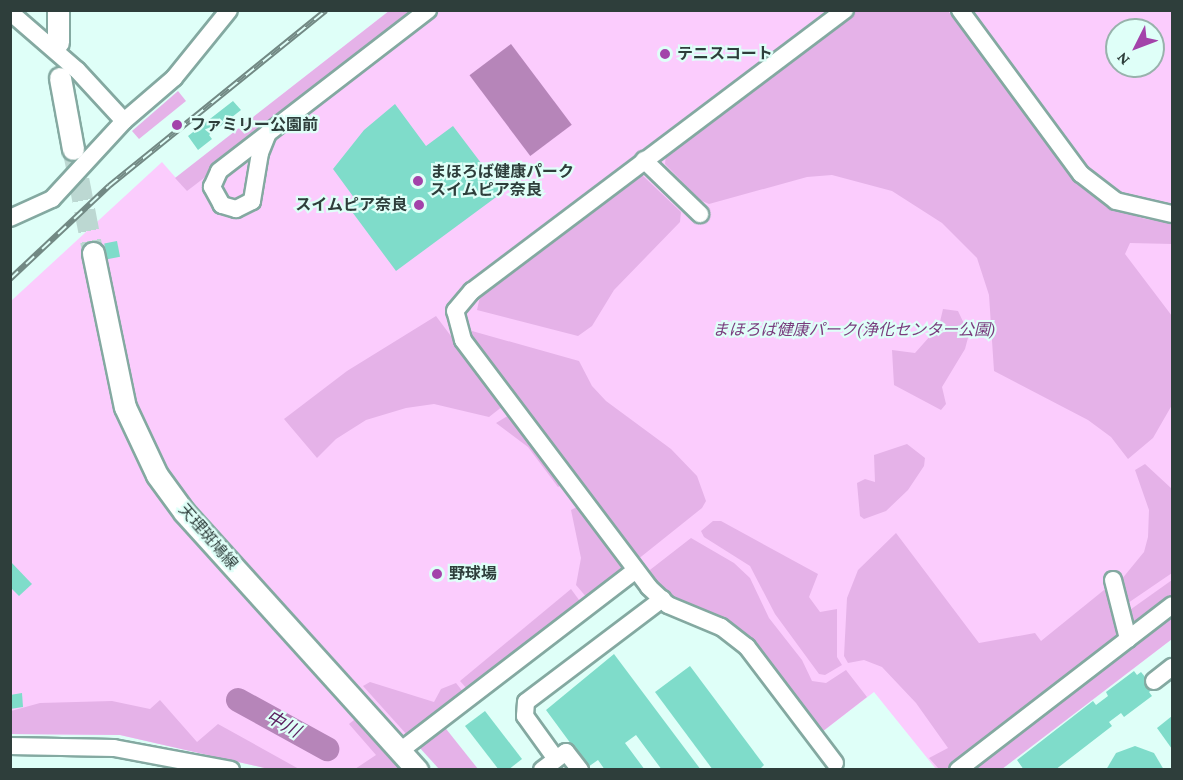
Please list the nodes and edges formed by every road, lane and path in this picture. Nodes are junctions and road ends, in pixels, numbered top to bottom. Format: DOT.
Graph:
graph roads {
  1 [pos="58,10"];
  2 [pos="229,10"];
  3 [pos="428,10"];
  4 [pos="845,10"];
  5 [pos="960,10"];
  6 [pos="10,12"];
  7 [pos="58,42"];
  8 [pos="60,78"];
  9 [pos="124,121"];
  10 [pos="268,133"];
  11 [pos="73,149"];
  12 [pos="645,160"];
  13 [pos="700,214"];
  14 [pos="1173,214"];
  15 [pos="10,218"];
  16 [pos="93,253"];
  17 [pos="636,570"];
  18 [pos="1113,580"];
  19 [pos="662,599"];
  20 [pos="1173,605"];
  21 [pos="1128,639"];
  22 [pos="1173,666"];
  23 [pos="1154,681"];
  24 [pos="10,746"];
  25 [pos="400,751"];
  26 [pos="835,763"];
  27 [pos="549,764"];
  28 [pos="231,770"];
  29 [pos="417,770"];
  30 [pos="580,770"];
  31 [pos="958,770"];
  1 -- 7 [label="main road"];
  2 -- 9 [label="street"];
  3 -- 10 [label="street"];
  4 -- 12 [label="street"];
  5 -- 14 [label="street"];
  6 -- 9 [label="street"];
  8 -- 11 [label="main road"];
  9 -- 15 [label="street"];
  12 -- 13 [label="street"];
  12 -- 17 [label="street"];
  16 -- 25 [label="main road, 天理斑鳩線"];
  17 -- 19 [label="street"];
  17 -- 25 [label="street"];
  18 -- 21 [label="street"];
  19 -- 26 [label="street"];
  19 -- 27 [label="street"];
  20 -- 21 [label="street"];
  21 -- 31 [label="street"];
  22 -- 23 [label="street"];
  24 -- 28 [label="street"];
  25 -- 29 [label="main road, 天理斑鳩線"];
  27 -- 30 [label="street"];
}
